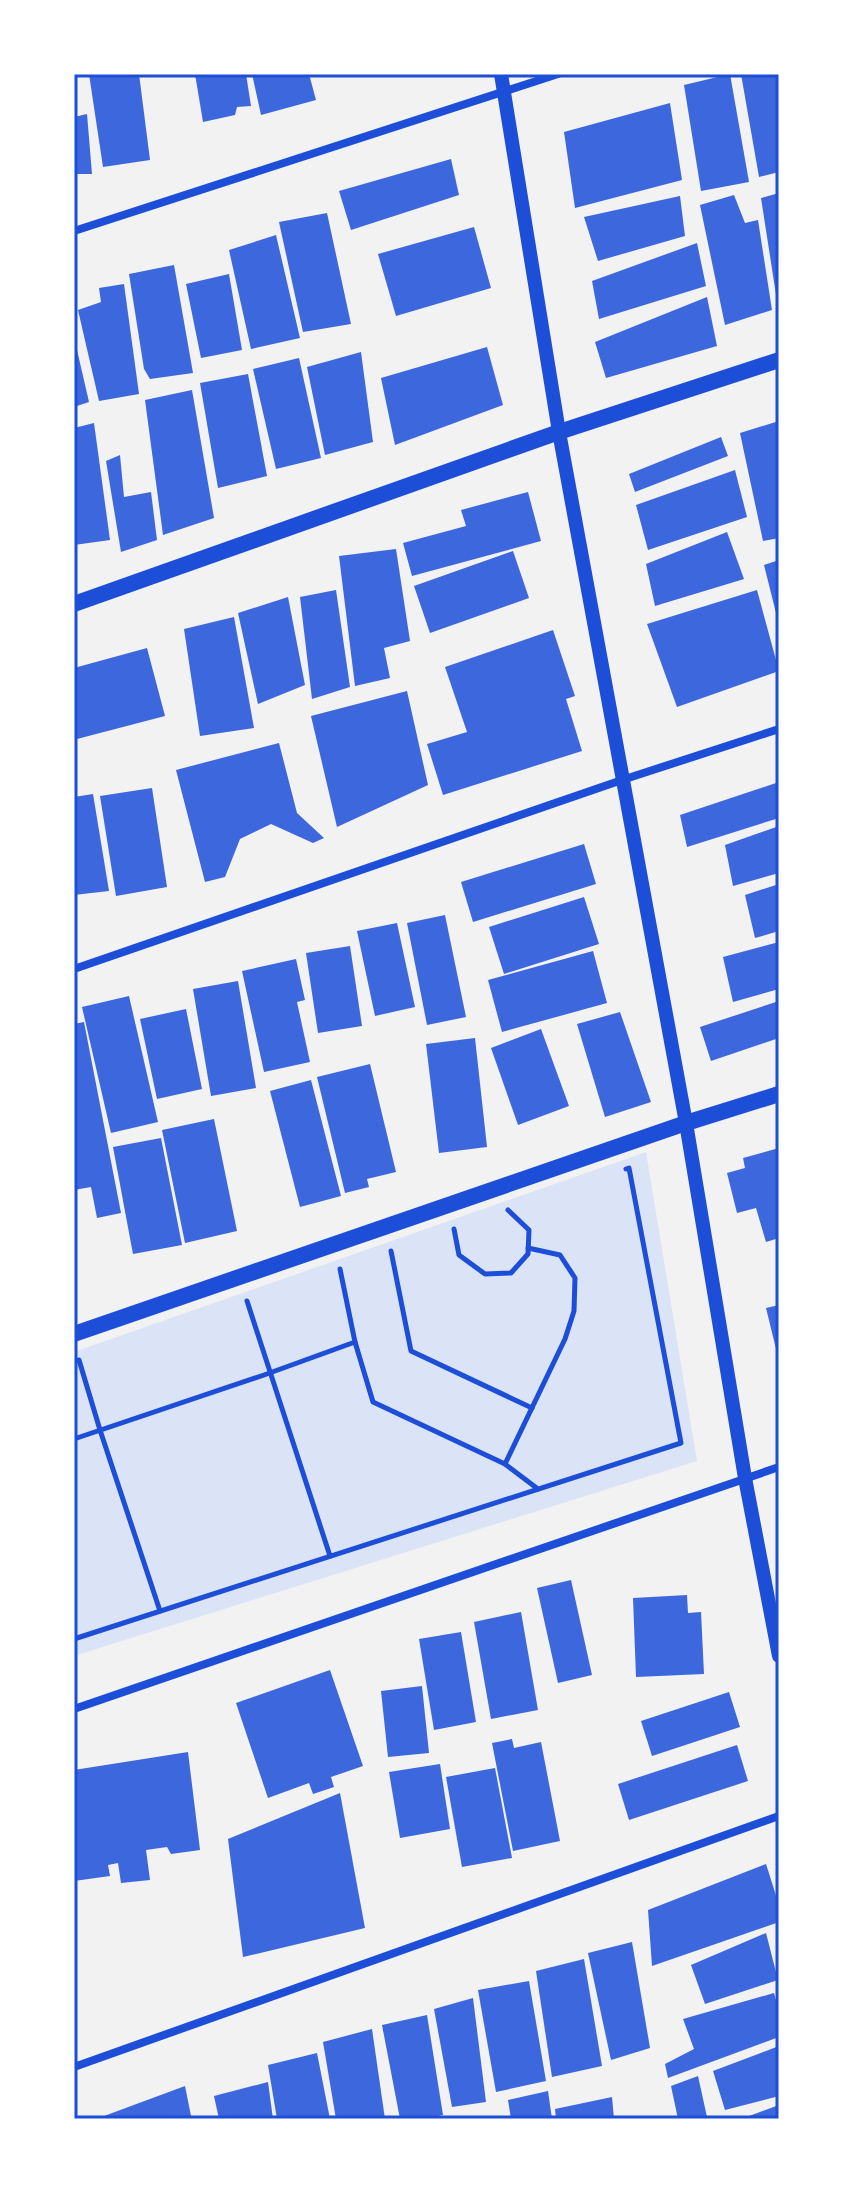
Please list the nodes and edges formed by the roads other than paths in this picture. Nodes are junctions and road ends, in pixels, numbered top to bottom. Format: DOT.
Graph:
graph roads {
  1 [pos="501,74"];
  2 [pos="558,74"];
  3 [pos="505,93"];
  4 [pos="74,231"];
  5 [pos="779,360"];
  6 [pos="559,432"];
  7 [pos="74,604"];
  8 [pos="779,729"];
  9 [pos="622,780"];
  10 [pos="74,969"];
  11 [pos="779,1094"];
  12 [pos="686,1123"];
  13 [pos="74,1334"];
  14 [pos="779,1467"];
  15 [pos="745,1478"];
  16 [pos="779,1656"];
  17 [pos="74,1709"];
  18 [pos="779,1816"];
  19 [pos="74,2067"];
  1 -- 3 [label="street"];
  2 -- 3 [label="street"];
  3 -- 4 [label="street"];
  3 -- 6 [label="street"];
  5 -- 6 [label="main road"];
  6 -- 7 [label="main road"];
  6 -- 9 [label="street"];
  8 -- 9 [label="street"];
  9 -- 10 [label="street"];
  9 -- 12 [label="street"];
  11 -- 12 [label="main road"];
  12 -- 13 [label="main road"];
  12 -- 15 [label="street"];
  14 -- 15 [label="street"];
  15 -- 16 [label="street"];
  15 -- 17 [label="street"];
  18 -- 19 [label="street"];
}
